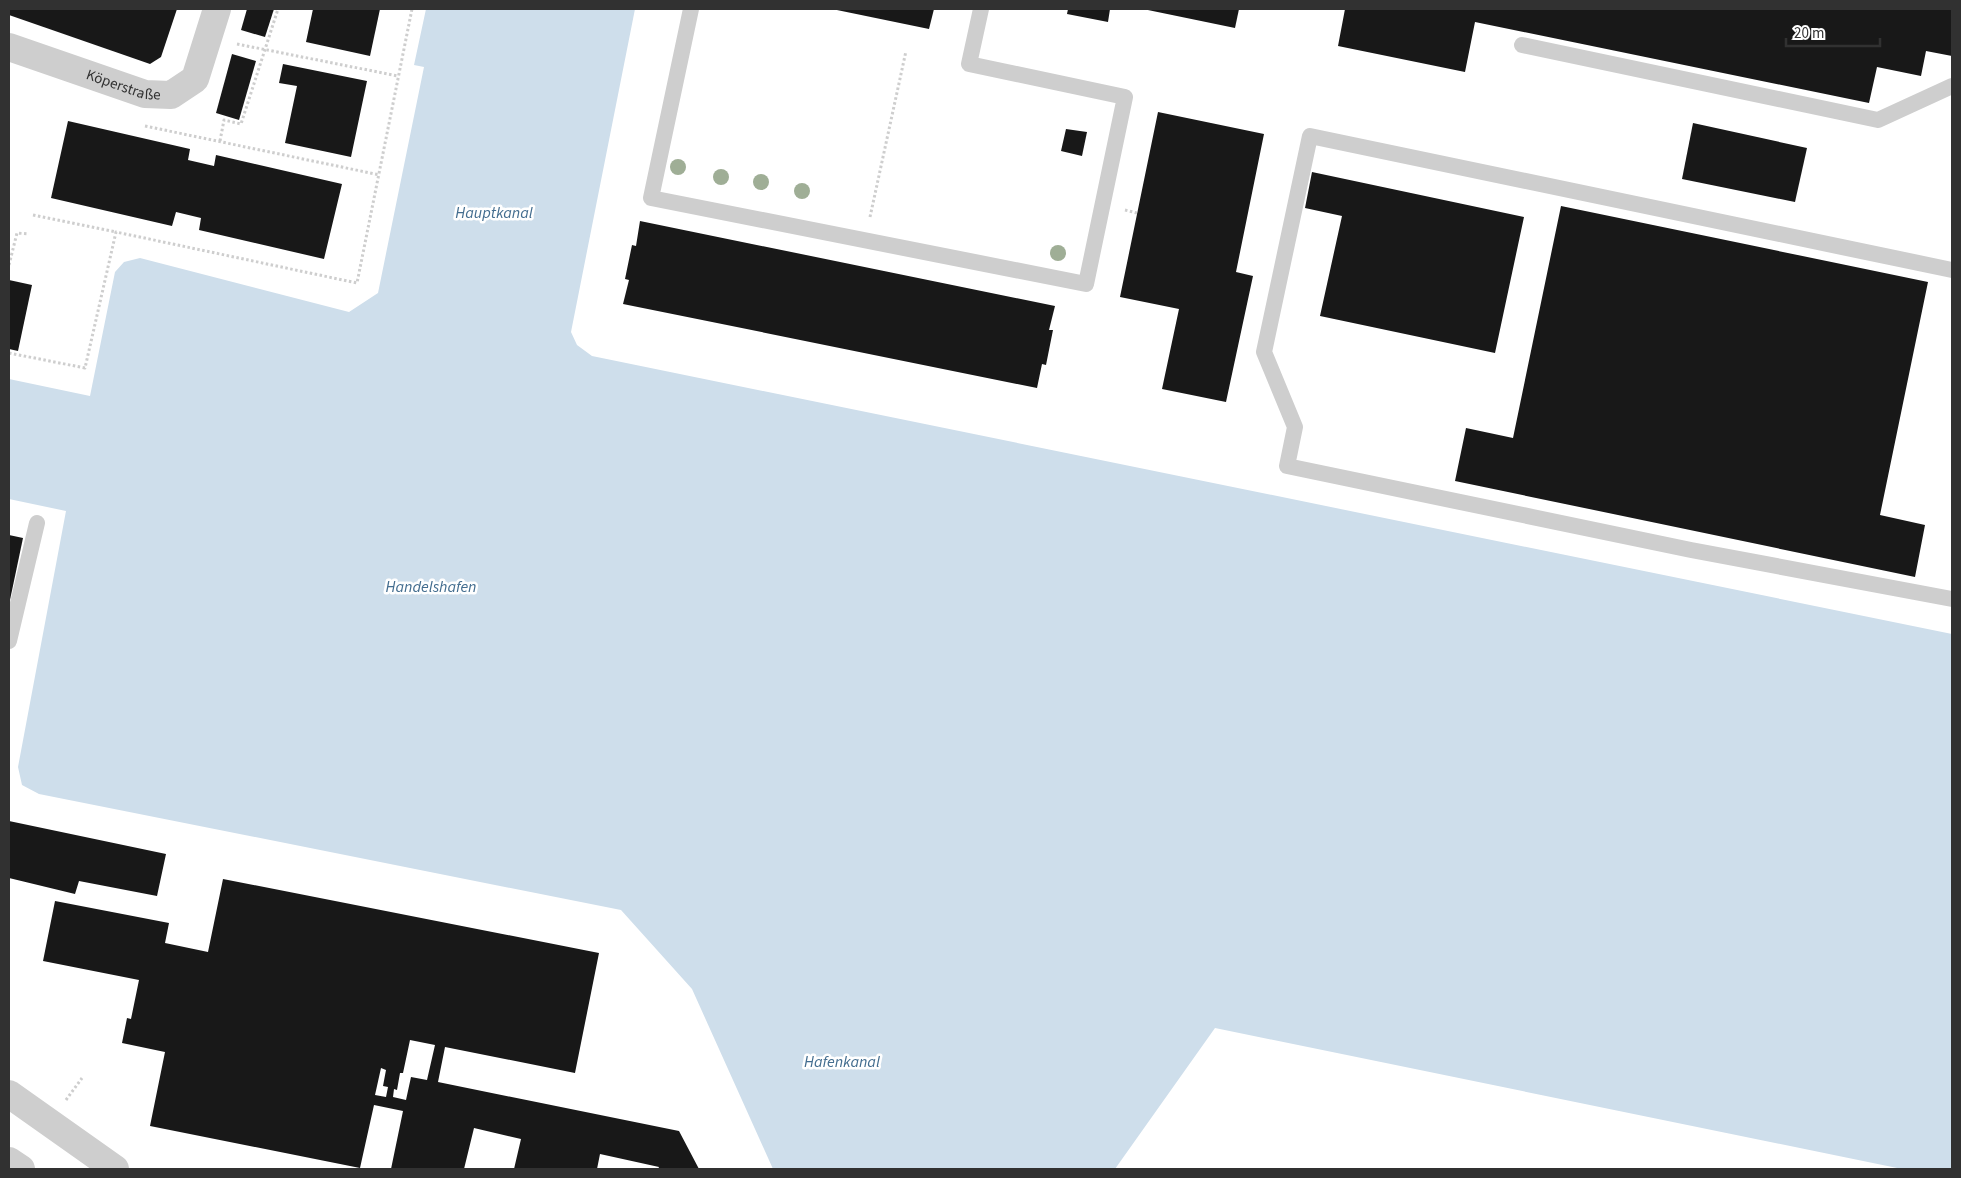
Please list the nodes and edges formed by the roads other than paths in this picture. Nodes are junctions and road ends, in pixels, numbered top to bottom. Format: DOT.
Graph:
graph roads {
  1 [pos="217,9"];
  2 [pos="691,9"];
  3 [pos="981,9"];
  4 [pos="1522,45"];
  5 [pos="9,48"];
  6 [pos="1952,86"];
  7 [pos="1952,270"];
  8 [pos="38,523"];
  9 [pos="1952,599"];
  10 [pos="9,641"];
  11 [pos="9,1094"];
  12 [pos="9,1161"];
  13 [pos="21,1169"];
  14 [pos="115,1169"];
  1 -- 5 [label="street, Köperstraße"];
  2 -- 3 [label="lane"];
  4 -- 6 [label="lane"];
  7 -- 9 [label="lane"];
  8 -- 10 [label="lane"];
  11 -- 14 [label="street"];
  12 -- 13 [label="street"];
}
